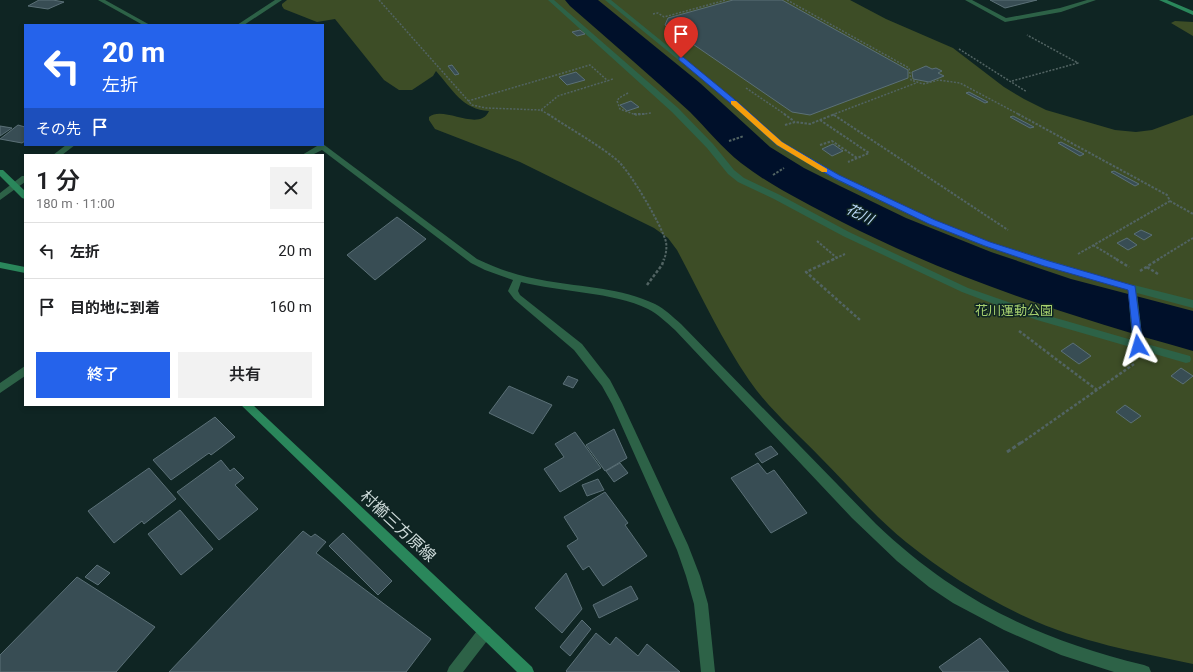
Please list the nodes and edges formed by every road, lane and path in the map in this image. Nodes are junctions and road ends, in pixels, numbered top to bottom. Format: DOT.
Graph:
graph roads {
  1 [pos="100,0"];
  2 [pos="279,0"];
  3 [pos="379,0"];
  4 [pos="551,0"];
  5 [pos="608,0"];
  6 [pos="726,0"];
  7 [pos="787,0"];
  8 [pos="968,0"];
  9 [pos="1093,0"];
  10 [pos="1162,0"];
  11 [pos="658,13"];
  12 [pos="1193,13"];
  13 [pos="145,24"];
  14 [pos="242,24"];
  15 [pos="1026,34"];
  16 [pos="959,49"];
  17 [pos="634,73"];
  18 [pos="1012,80"];
  19 [pos="608,81"];
  20 [pos="916,83"];
  21 [pos="630,92"];
  22 [pos="1028,92"];
  23 [pos="468,102"];
  24 [pos="542,110"];
  25 [pos="654,112"];
  26 [pos="834,115"];
  27 [pos="820,120"];
  28 [pos="790,123"];
  29 [pos="751,134"];
  30 [pos="723,142"];
  31 [pos="70,146"];
  32 [pos="321,146"];
  33 [pos="817,146"];
  34 [pos="58,154"];
  35 [pos="308,154"];
  36 [pos="857,158"];
  37 [pos="843,163"];
  38 [pos="789,164"];
  39 [pos="0,172"];
  40 [pos="770,176"];
  41 [pos="24,179"];
  42 [pos="14,186"];
  43 [pos="24,195"];
  44 [pos="0,196"];
  45 [pos="1170,201"];
  46 [pos="1193,214"];
  47 [pos="1010,231"];
  48 [pos="1193,238"];
  49 [pos="863,242"];
  50 [pos="1093,245"];
  51 [pos="1073,257"];
  52 [pos="0,265"];
  53 [pos="24,270"];
  54 [pos="1138,272"];
  55 [pos="518,279"];
  56 [pos="1132,291"];
  57 [pos="636,300"];
  58 [pos="998,303"];
  59 [pos="1193,304"];
  60 [pos="860,320"];
  61 [pos="1138,342"];
  62 [pos="1186,359"];
  63 [pos="24,371"];
  64 [pos="0,389"];
  65 [pos="1097,390"];
  66 [pos="247,406"];
  67 [pos="1007,452"];
  68 [pos="485,632"];
  69 [pos="454,672"];
  70 [pos="527,672"];
  71 [pos="708,672"];
  72 [pos="1144,672"];
  1 -- 13 [label="street"];
  2 -- 14 [label="street"];
  3 -- 23 [label="path"];
  4 -- 17 [label="street"];
  5 -- 56 [label="street"];
  6 -- 11 [label="path"];
  7 -- 20 [label="path"];
  8 -- 9 [label="street"];
  10 -- 12 [label="main road"];
  15 -- 18 [label="path"];
  16 -- 18 [label="path"];
  17 -- 19 [label="path"];
  17 -- 49 [label="street"];
  18 -- 22 [label="path"];
  19 -- 23 [label="path"];
  19 -- 24 [label="path"];
  20 -- 26 [label="path"];
  20 -- 45 [label="path"];
  21 -- 25 [label="path"];
  23 -- 24 [label="path"];
  24 -- 57 [label="path"];
  26 -- 27 [label="path"];
  26 -- 47 [label="path"];
  27 -- 28 [label="path"];
  27 -- 36 [label="path"];
  29 -- 30 [label="path"];
  31 -- 34 [label="street"];
  32 -- 35 [label="street"];
  32 -- 55 [label="street"];
  33 -- 36 [label="path"];
  36 -- 37 [label="path"];
  38 -- 40 [label="path"];
  39 -- 42 [label="main road"];
  41 -- 42 [label="street"];
  42 -- 43 [label="main road"];
  42 -- 44 [label="street"];
  45 -- 46 [label="path"];
  45 -- 50 [label="path"];
  48 -- 54 [label="path"];
  49 -- 58 [label="street"];
  49 -- 60 [label="path"];
  50 -- 51 [label="path"];
  50 -- 54 [label="path"];
  52 -- 53 [label="main road"];
  54 -- 56 [label="path"];
  55 -- 57 [label="street"];
  55 -- 71 [label="street"];
  56 -- 59 [label="street"];
  56 -- 61 [label="street"];
  57 -- 72 [label="street"];
  58 -- 61 [label="street"];
  58 -- 65 [label="path"];
  61 -- 62 [label="street"];
  61 -- 65 [label="path"];
  63 -- 64 [label="street"];
  65 -- 67 [label="path"];
  66 -- 68 [label="main road, 村櫛三方原線"];
  68 -- 69 [label="street"];
  68 -- 70 [label="main road, 村櫛三方原線"];
}
